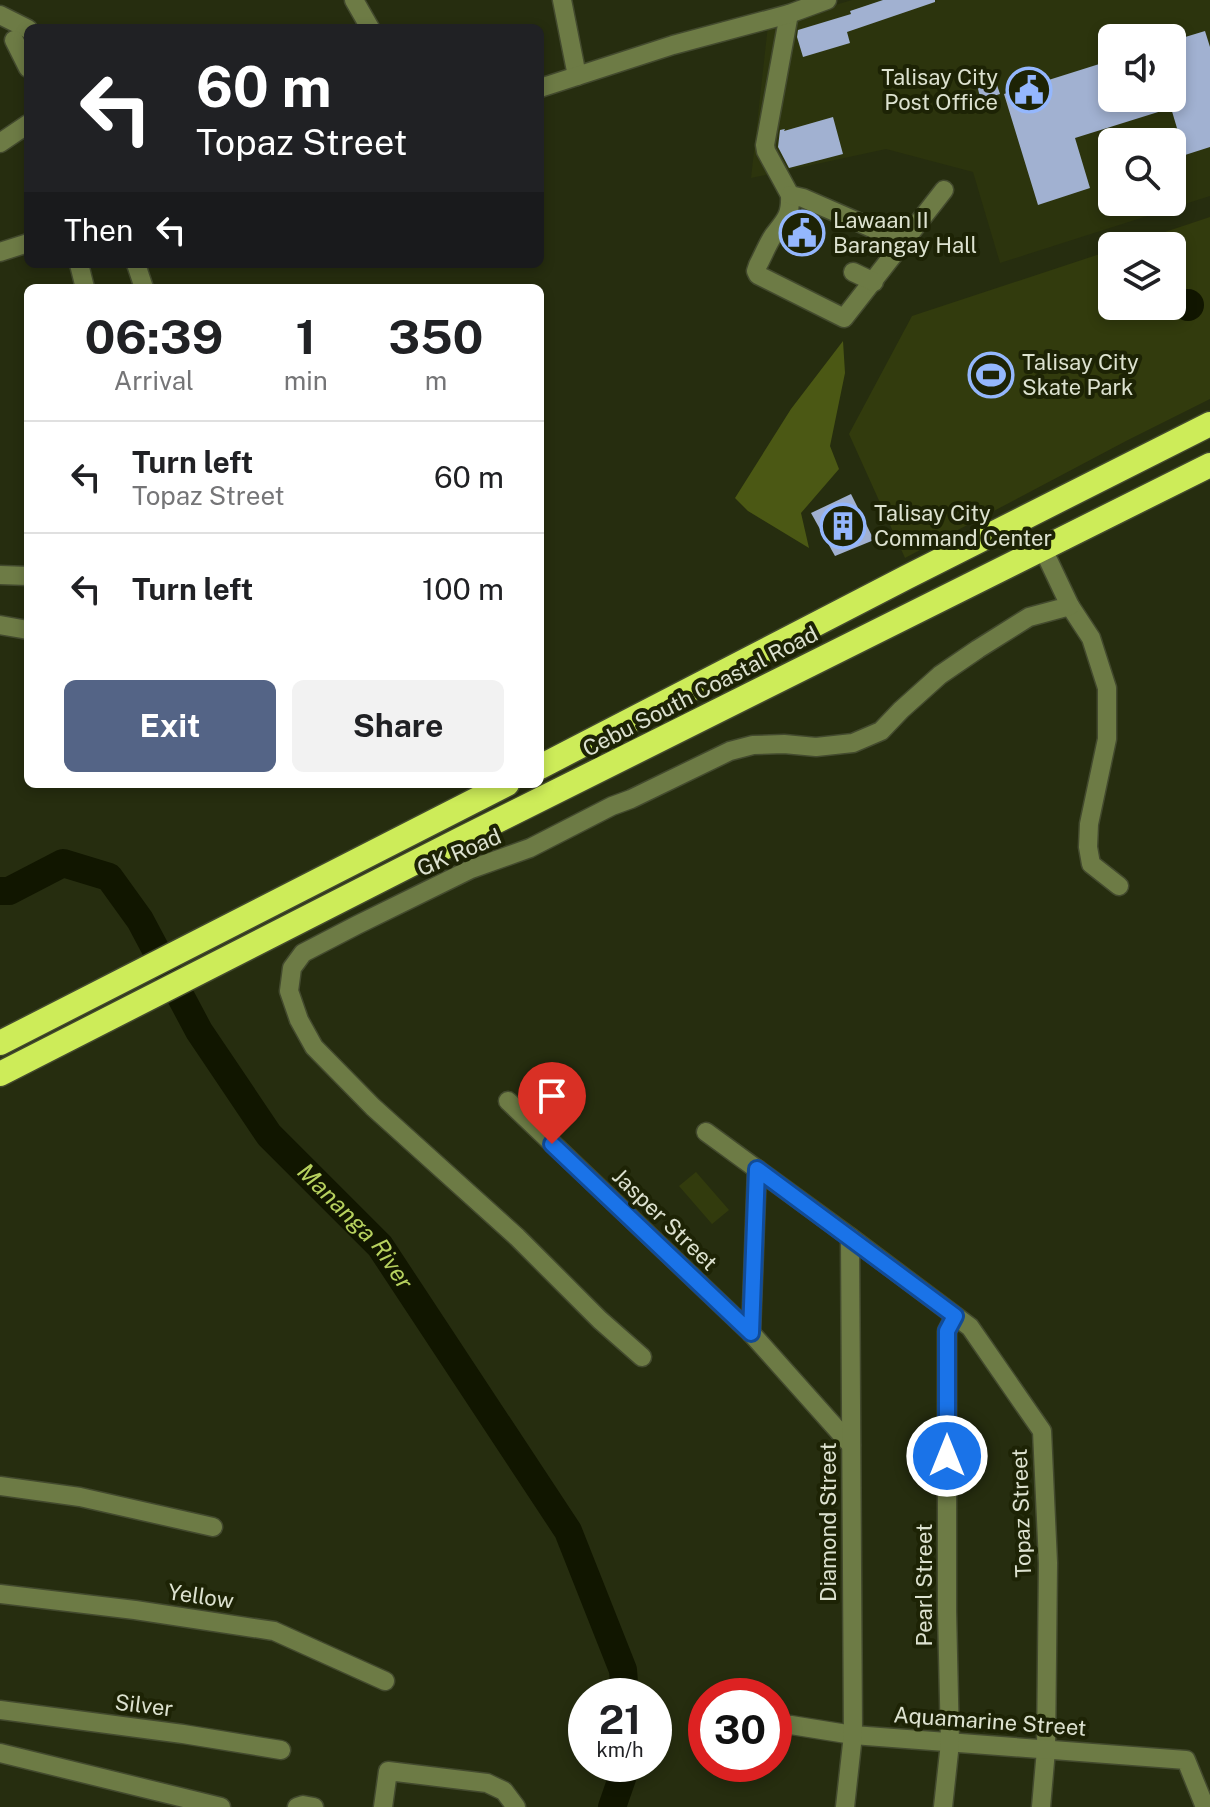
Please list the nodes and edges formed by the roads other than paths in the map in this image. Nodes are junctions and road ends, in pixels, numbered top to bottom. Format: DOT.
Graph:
graph roads {
  1 [pos="354,0"];
  2 [pos="562,0"];
  3 [pos="827,0"];
  4 [pos="789,14"];
  5 [pos="0,15"];
  6 [pos="368,24"];
  7 [pos="21,34"];
  8 [pos="577,76"];
  9 [pos="544,87"];
  10 [pos="24,127"];
  11 [pos="0,143"];
  12 [pos="944,190"];
  13 [pos="790,195"];
  14 [pos="904,242"];
  15 [pos="24,244"];
  16 [pos="0,252"];
  17 [pos="853,272"];
  18 [pos="874,282"];
  19 [pos="1210,424"];
  20 [pos="1210,465"];
  21 [pos="1043,549"];
  22 [pos="0,575"];
  23 [pos="24,576"];
  24 [pos="1070,606"];
  25 [pos="0,625"];
  26 [pos="24,629"];
  27 [pos="544,765"];
  28 [pos="499,788"];
  29 [pos="1119,886"];
  30 [pos="0,1043"];
  31 [pos="0,1074"];
  32 [pos="508,1101"];
  33 [pos="706,1132"];
  34 [pos="757,1169"];
  35 [pos="850,1237"];
  36 [pos="955,1316"];
  37 [pos="751,1333"];
  38 [pos="642,1357"];
  39 [pos="851,1445"];
  40 [pos="0,1486"];
  41 [pos="213,1527"];
  42 [pos="0,1594"];
  43 [pos="385,1681"];
  44 [pos="0,1710"];
  45 [pos="792,1725"];
  46 [pos="853,1735"];
  47 [pos="950,1743"];
  48 [pos="281,1750"];
  49 [pos="1046,1750"];
  50 [pos="0,1753"];
  51 [pos="221,1807"];
  52 [pos="297,1807"];
  53 [pos="314,1807"];
  54 [pos="383,1807"];
  55 [pos="516,1807"];
  56 [pos="845,1807"];
  57 [pos="943,1807"];
  58 [pos="1041,1807"];
  59 [pos="1205,1807"];
  1 -- 6 [label="street"];
  2 -- 8 [label="street"];
  3 -- 4 [label="street"];
  4 -- 8 [label="street"];
  4 -- 13 [label="street"];
  5 -- 7 [label="street"];
  8 -- 9 [label="street"];
  10 -- 11 [label="street"];
  12 -- 14 [label="street"];
  13 -- 14 [label="street"];
  13 -- 18 [label="street"];
  14 -- 18 [label="street"];
  15 -- 16 [label="street"];
  17 -- 18 [label="street"];
  19 -- 27 [label="highway, Cebu South Coastal Road"];
  20 -- 21 [label="highway, Cebu South Coastal Road"];
  21 -- 24 [label="street"];
  21 -- 31 [label="highway, Cebu South Coastal Road"];
  22 -- 23 [label="street"];
  24 -- 29 [label="street"];
  24 -- 38 [label="street, GK Road"];
  25 -- 26 [label="street"];
  28 -- 30 [label="highway"];
  32 -- 37 [label="street, Jasper Street"];
  33 -- 34 [label="street, Topaz Street"];
  34 -- 35 [label="street, Topaz Street"];
  34 -- 37 [label="street"];
  35 -- 36 [label="street, Topaz Street"];
  35 -- 39 [label="street, Diamond Street"];
  36 -- 47 [label="street, Pearl Street"];
  36 -- 49 [label="street, Topaz Street"];
  37 -- 39 [label="street, Jasper Street"];
  39 -- 46 [label="street, Diamond Street"];
  40 -- 41 [label="street"];
  42 -- 43 [label="street, Yellow"];
  44 -- 48 [label="street, Silver"];
  45 -- 46 [label="street, Aquamarine Street"];
  46 -- 47 [label="street, Aquamarine Street"];
  46 -- 56 [label="street, Diamond Street"];
  47 -- 49 [label="street, Aquamarine Street"];
  47 -- 57 [label="street, Pearl Street"];
  49 -- 58 [label="street, Topaz Street"];
  49 -- 59 [label="street, Aquamarine Street"];
  50 -- 51 [label="street"];
  52 -- 53 [label="street"];
  54 -- 55 [label="street"];
}
